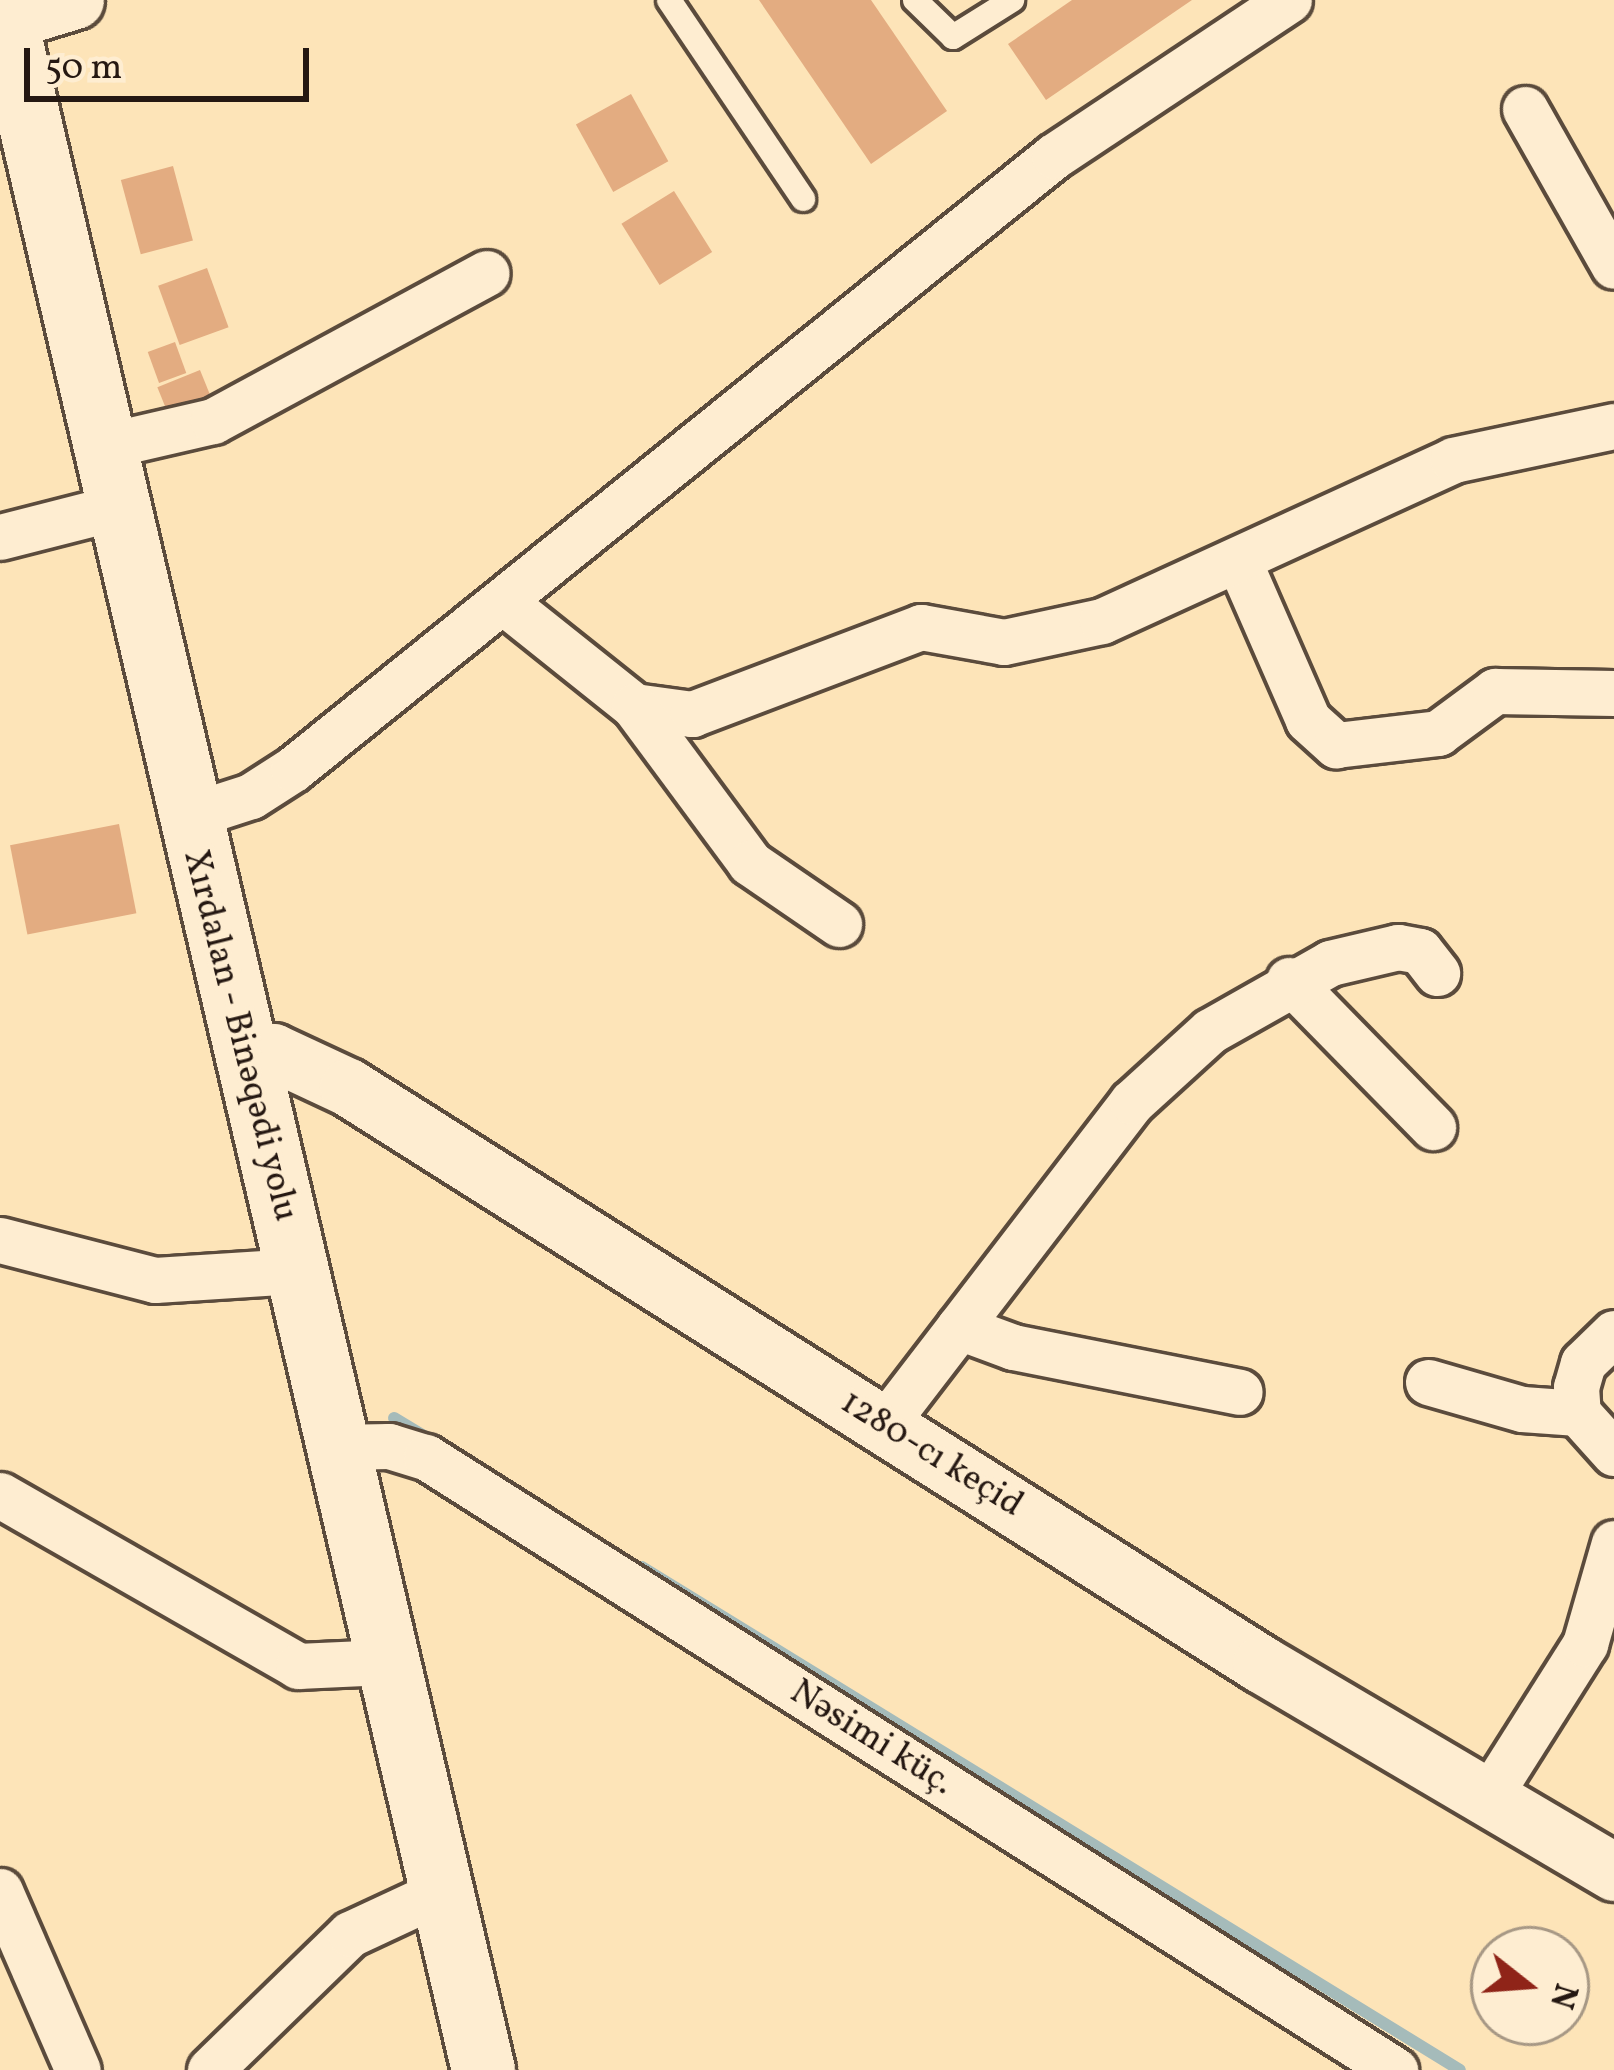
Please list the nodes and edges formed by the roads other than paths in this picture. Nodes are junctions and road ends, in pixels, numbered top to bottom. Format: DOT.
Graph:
graph roads {
  1 [pos="75,0"];
  2 [pos="669,0"];
  3 [pos="915,0"];
  4 [pos="1012,0"];
  5 [pos="1289,0"];
  6 [pos="3,10"];
  7 [pos="1525,109"];
  8 [pos="803,199"];
  9 [pos="1614,266"];
  10 [pos="488,273"];
  11 [pos="1614,426"];
  12 [pos="100,447"];
  13 [pos="115,508"];
  14 [pos="0,537"];
  15 [pos="1240,564"];
  16 [pos="505,603"];
  17 [pos="1614,693"];
  18 [pos="634,706"];
  19 [pos="185,817"];
  20 [pos="839,924"];
  21 [pos="1438,974"];
  22 [pos="1289,980"];
  23 [pos="244,1051"];
  24 [pos="1433,1127"];
  25 [pos="0,1240"];
  26 [pos="295,1271"];
  27 [pos="959,1327"];
  28 [pos="1614,1334"];
  29 [pos="1428,1382"];
  30 [pos="1240,1393"];
  31 [pos="1578,1413"];
  32 [pos="884,1425"];
  33 [pos="335,1447"];
  34 [pos="1614,1453"];
  35 [pos="0,1496"];
  36 [pos="1614,1543"];
  37 [pos="385,1662"];
  38 [pos="1489,1796"];
  39 [pos="1612,1867"];
  40 [pos="0,1891"];
  41 [pos="440,1892"];
  42 [pos="78,2070"];
  43 [pos="210,2070"];
  44 [pos="483,2070"];
  45 [pos="1395,2070"];
  1 -- 6 [label="street"];
  2 -- 8 [label="lane"];
  3 -- 4 [label="lane"];
  5 -- 16 [label="street"];
  6 -- 12 [label="main road, Xırdalan - Binəqədi yolu"];
  7 -- 9 [label="street"];
  10 -- 12 [label="street"];
  11 -- 15 [label="street"];
  12 -- 13 [label="main road, Xırdalan - Binəqədi yolu"];
  13 -- 14 [label="street"];
  13 -- 19 [label="main road, Xırdalan - Binəqədi yolu"];
  15 -- 17 [label="street"];
  15 -- 18 [label="street"];
  16 -- 18 [label="street"];
  16 -- 19 [label="street"];
  18 -- 20 [label="street"];
  19 -- 23 [label="main road, Xırdalan - Binəqədi yolu"];
  21 -- 22 [label="street"];
  22 -- 24 [label="street"];
  22 -- 27 [label="street"];
  23 -- 26 [label="main road, Xırdalan - Binəqədi yolu"];
  23 -- 32 [label="street, 1280-cı keçid"];
  25 -- 26 [label="street"];
  26 -- 33 [label="main road, Xırdalan - Binəqədi yolu"];
  27 -- 30 [label="street"];
  27 -- 32 [label="street"];
  28 -- 31 [label="street"];
  29 -- 31 [label="street"];
  31 -- 34 [label="street"];
  32 -- 38 [label="street, 1280-cı keçid"];
  33 -- 37 [label="main road, Xırdalan - Binəqədi yolu"];
  33 -- 45 [label="street, Nəsimi küç."];
  35 -- 37 [label="street"];
  36 -- 38 [label="street"];
  37 -- 41 [label="main road, Xırdalan - Binəqədi yolu"];
  38 -- 39 [label="street, 1280-cı keçid"];
  40 -- 42 [label="street"];
  41 -- 43 [label="street"];
  41 -- 44 [label="main road, Xırdalan - Binəqədi yolu"];
}
